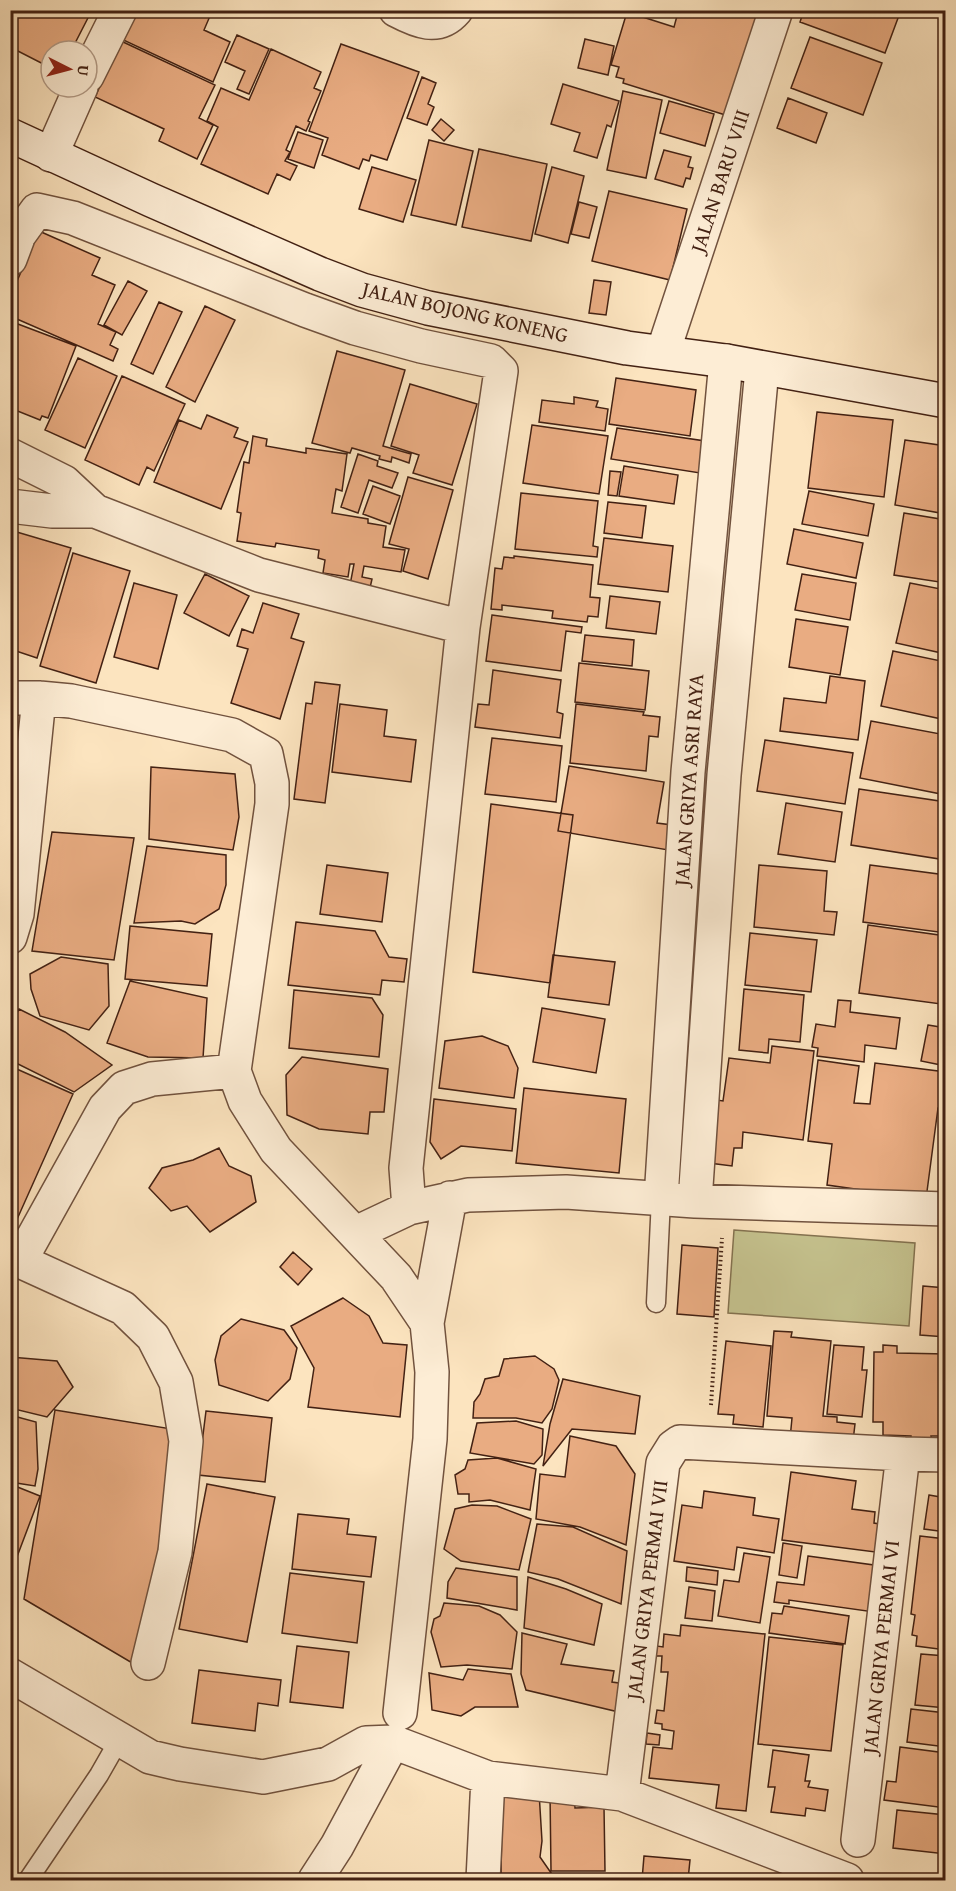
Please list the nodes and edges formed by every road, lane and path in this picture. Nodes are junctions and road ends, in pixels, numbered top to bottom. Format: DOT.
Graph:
graph roads {
  1 [pos="120,10"];
  2 [pos="396,10"];
  3 [pos="456,10"];
  4 [pos="776,10"];
  5 [pos="99,52"];
  6 [pos="76,99"];
  7 [pos="10,135"];
  8 [pos="51,155"];
  9 [pos="10,260"];
  10 [pos="663,352"];
  11 [pos="726,362"];
  12 [pos="762,369"];
  13 [pos="945,401"];
  14 [pos="10,455"];
  15 [pos="10,506"];
  16 [pos="95,511"];
  17 [pos="463,627"];
  18 [pos="25,698"];
  19 [pos="688,772"];
  20 [pos="724,775"];
  21 [pos="10,937"];
  22 [pos="234,1071"];
  23 [pos="450,1198"];
  24 [pos="661,1199"];
  25 [pos="695,1201"];
  26 [pos="409,1208"];
  27 [pos="945,1209"];
  28 [pos="356,1233"];
  29 [pos="722,1238"];
  30 [pos="15,1273"];
  31 [pos="656,1303"];
  32 [pos="427,1323"];
  33 [pos="714,1367"];
  34 [pos="903,1454"];
  35 [pos="945,1455"];
  36 [pos="148,1664"];
  37 [pos="10,1675"];
  38 [pos="397,1728"];
  39 [pos="119,1740"];
  40 [pos="488,1778"];
  41 [pos="622,1794"];
  42 [pos="858,1840"];
  43 [pos="28,1881"];
  44 [pos="315,1881"];
  45 [pos="483,1881"];
  46 [pos="847,1881"];
  1 -- 5 [label="street"];
  2 -- 3 [label="street"];
  4 -- 10 [label="street, JALAN BARU VIII"];
  6 -- 8 [label="street"];
  7 -- 8 [label="street, JALAN BOJONG KONENG"];
  8 -- 10 [label="street, JALAN BOJONG KONENG"];
  9 -- 17 [label="street"];
  10 -- 11 [label="street, JALAN BOJONG KONENG"];
  11 -- 12 [label="street, JALAN BOJONG KONENG"];
  11 -- 19 [label="street, JALAN GRIYA ASRI RAYA"];
  12 -- 13 [label="street, JALAN BOJONG KONENG"];
  12 -- 20 [label="street, JALAN GRIYA ASRI RAYA"];
  14 -- 16 [label="street"];
  15 -- 16 [label="street"];
  16 -- 17 [label="street"];
  17 -- 26 [label="street"];
  18 -- 21 [label="street"];
  18 -- 22 [label="street"];
  19 -- 20 [label="street"];
  19 -- 24 [label="street, JALAN GRIYA ASRI RAYA"];
  20 -- 25 [label="street, JALAN GRIYA ASRI RAYA"];
  22 -- 28 [label="street"];
  22 -- 30 [label="street"];
  23 -- 24 [label="street"];
  23 -- 26 [label="street"];
  23 -- 32 [label="street"];
  24 -- 25 [label="street"];
  24 -- 31 [label="lane"];
  25 -- 27 [label="street"];
  26 -- 28 [label="street"];
  28 -- 32 [label="street"];
  29 -- 33 [label="path"];
  30 -- 36 [label="street"];
  32 -- 38 [label="street"];
  34 -- 35 [label="street, JALAN GRIYA PERMAI VII"];
  34 -- 41 [label="street, JALAN GRIYA PERMAI VII"];
  34 -- 42 [label="street, JALAN GRIYA PERMAI VI"];
  37 -- 39 [label="street"];
  38 -- 39 [label="street"];
  38 -- 40 [label="street"];
  38 -- 44 [label="street"];
  39 -- 43 [label="lane"];
  40 -- 41 [label="street"];
  40 -- 45 [label="street"];
  41 -- 46 [label="street"];
}
